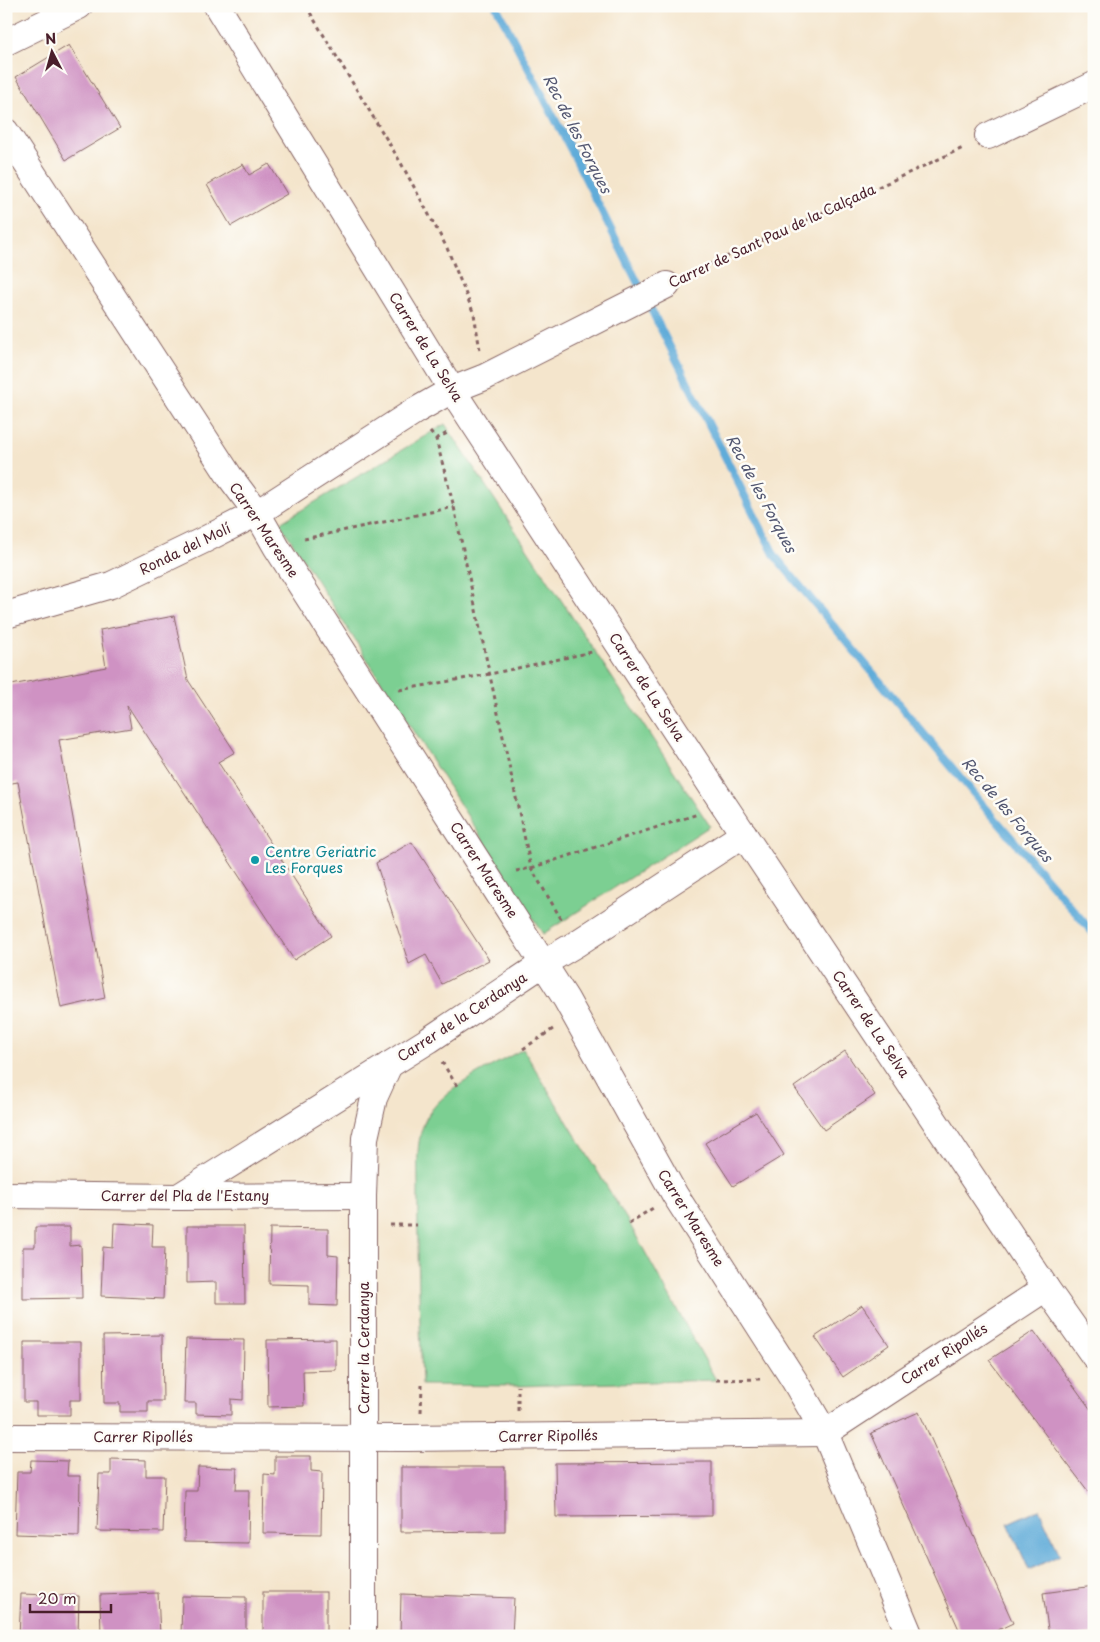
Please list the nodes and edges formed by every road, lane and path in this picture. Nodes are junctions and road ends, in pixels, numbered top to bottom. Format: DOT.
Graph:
graph roads {
  1 [pos="79,6"];
  2 [pos="217,6"];
  3 [pos="306,6"];
  4 [pos="6,42"];
  5 [pos="1094,85"];
  6 [pos="6,132"];
  7 [pos="988,136"];
  8 [pos="667,285"];
  9 [pos="485,377"];
  10 [pos="452,390"];
  11 [pos="415,411"];
  12 [pos="454,507"];
  13 [pos="257,513"];
  14 [pos="277,548"];
  15 [pos="6,615"];
  16 [pos="600,650"];
  17 [pos="490,674"];
  18 [pos="391,692"];
  19 [pos="722,802"];
  20 [pos="744,834"];
  21 [pos="531,868"];
  22 [pos="508,873"];
  23 [pos="576,944"];
  24 [pos="544,963"];
  25 [pos="389,1065"];
  26 [pos="6,1195"];
  27 [pos="363,1196"];
  28 [pos="178,1197"];
  29 [pos="1046,1288"];
  30 [pos="1094,1356"];
  31 [pos="716,1380"];
  32 [pos="794,1380"];
  33 [pos="825,1433"];
  34 [pos="6,1437"];
  35 [pos="364,1438"];
  36 [pos="363,1636"];
  37 [pos="910,1636"];
  1 -- 4 [label="street"];
  2 -- 10 [label="street, Carrer de La Selva"];
  3 -- 9 [label="path"];
  5 -- 7 [label="street"];
  6 -- 13 [label="street, Carrer Maresme"];
  7 -- 8 [label="path, Carrer de Sant Pau de la Calçada"];
  8 -- 9 [label="street, Carrer de Sant Pau de la Calçada"];
  9 -- 10 [label="street, Carrer de Sant Pau de la Calçada"];
  10 -- 11 [label="street, Ronda del Molí"];
  10 -- 19 [label="street, Carrer de La Selva"];
  11 -- 12 [label="path"];
  11 -- 13 [label="street, Ronda del Molí"];
  12 -- 14 [label="path"];
  12 -- 17 [label="path"];
  13 -- 14 [label="street, Carrer Maresme"];
  13 -- 15 [label="street, Ronda del Molí"];
  14 -- 24 [label="street, Carrer Maresme"];
  16 -- 17 [label="path"];
  17 -- 18 [label="path"];
  17 -- 21 [label="path"];
  19 -- 20 [label="street, Carrer de La Selva"];
  19 -- 21 [label="path"];
  20 -- 23 [label="street, Carrer de la Cerdanya"];
  20 -- 29 [label="street, Carrer de La Selva"];
  21 -- 22 [label="path"];
  21 -- 23 [label="path"];
  23 -- 24 [label="street, Carrer de la Cerdanya"];
  24 -- 25 [label="street, Carrer de la Cerdanya"];
  24 -- 32 [label="street, Carrer Maresme"];
  25 -- 27 [label="street, Carrer la Cerdanya"];
  25 -- 28 [label="street, Carrer de la Cerdanya"];
  26 -- 28 [label="street, Carrer del Pla de l'Estany"];
  27 -- 28 [label="street, Carrer del Pla de l'Estany"];
  27 -- 35 [label="street, Carrer la Cerdanya"];
  29 -- 30 [label="street, Carrer de La Selva"];
  29 -- 33 [label="street, Carrer Ripollés"];
  31 -- 32 [label="path"];
  32 -- 33 [label="street, Carrer Maresme"];
  33 -- 35 [label="street, Carrer Ripollés"];
  33 -- 37 [label="street, Carrer Maresme"];
  34 -- 35 [label="street, Carrer Ripollés"];
  35 -- 36 [label="street, Carrer la Cerdanya"];
}
